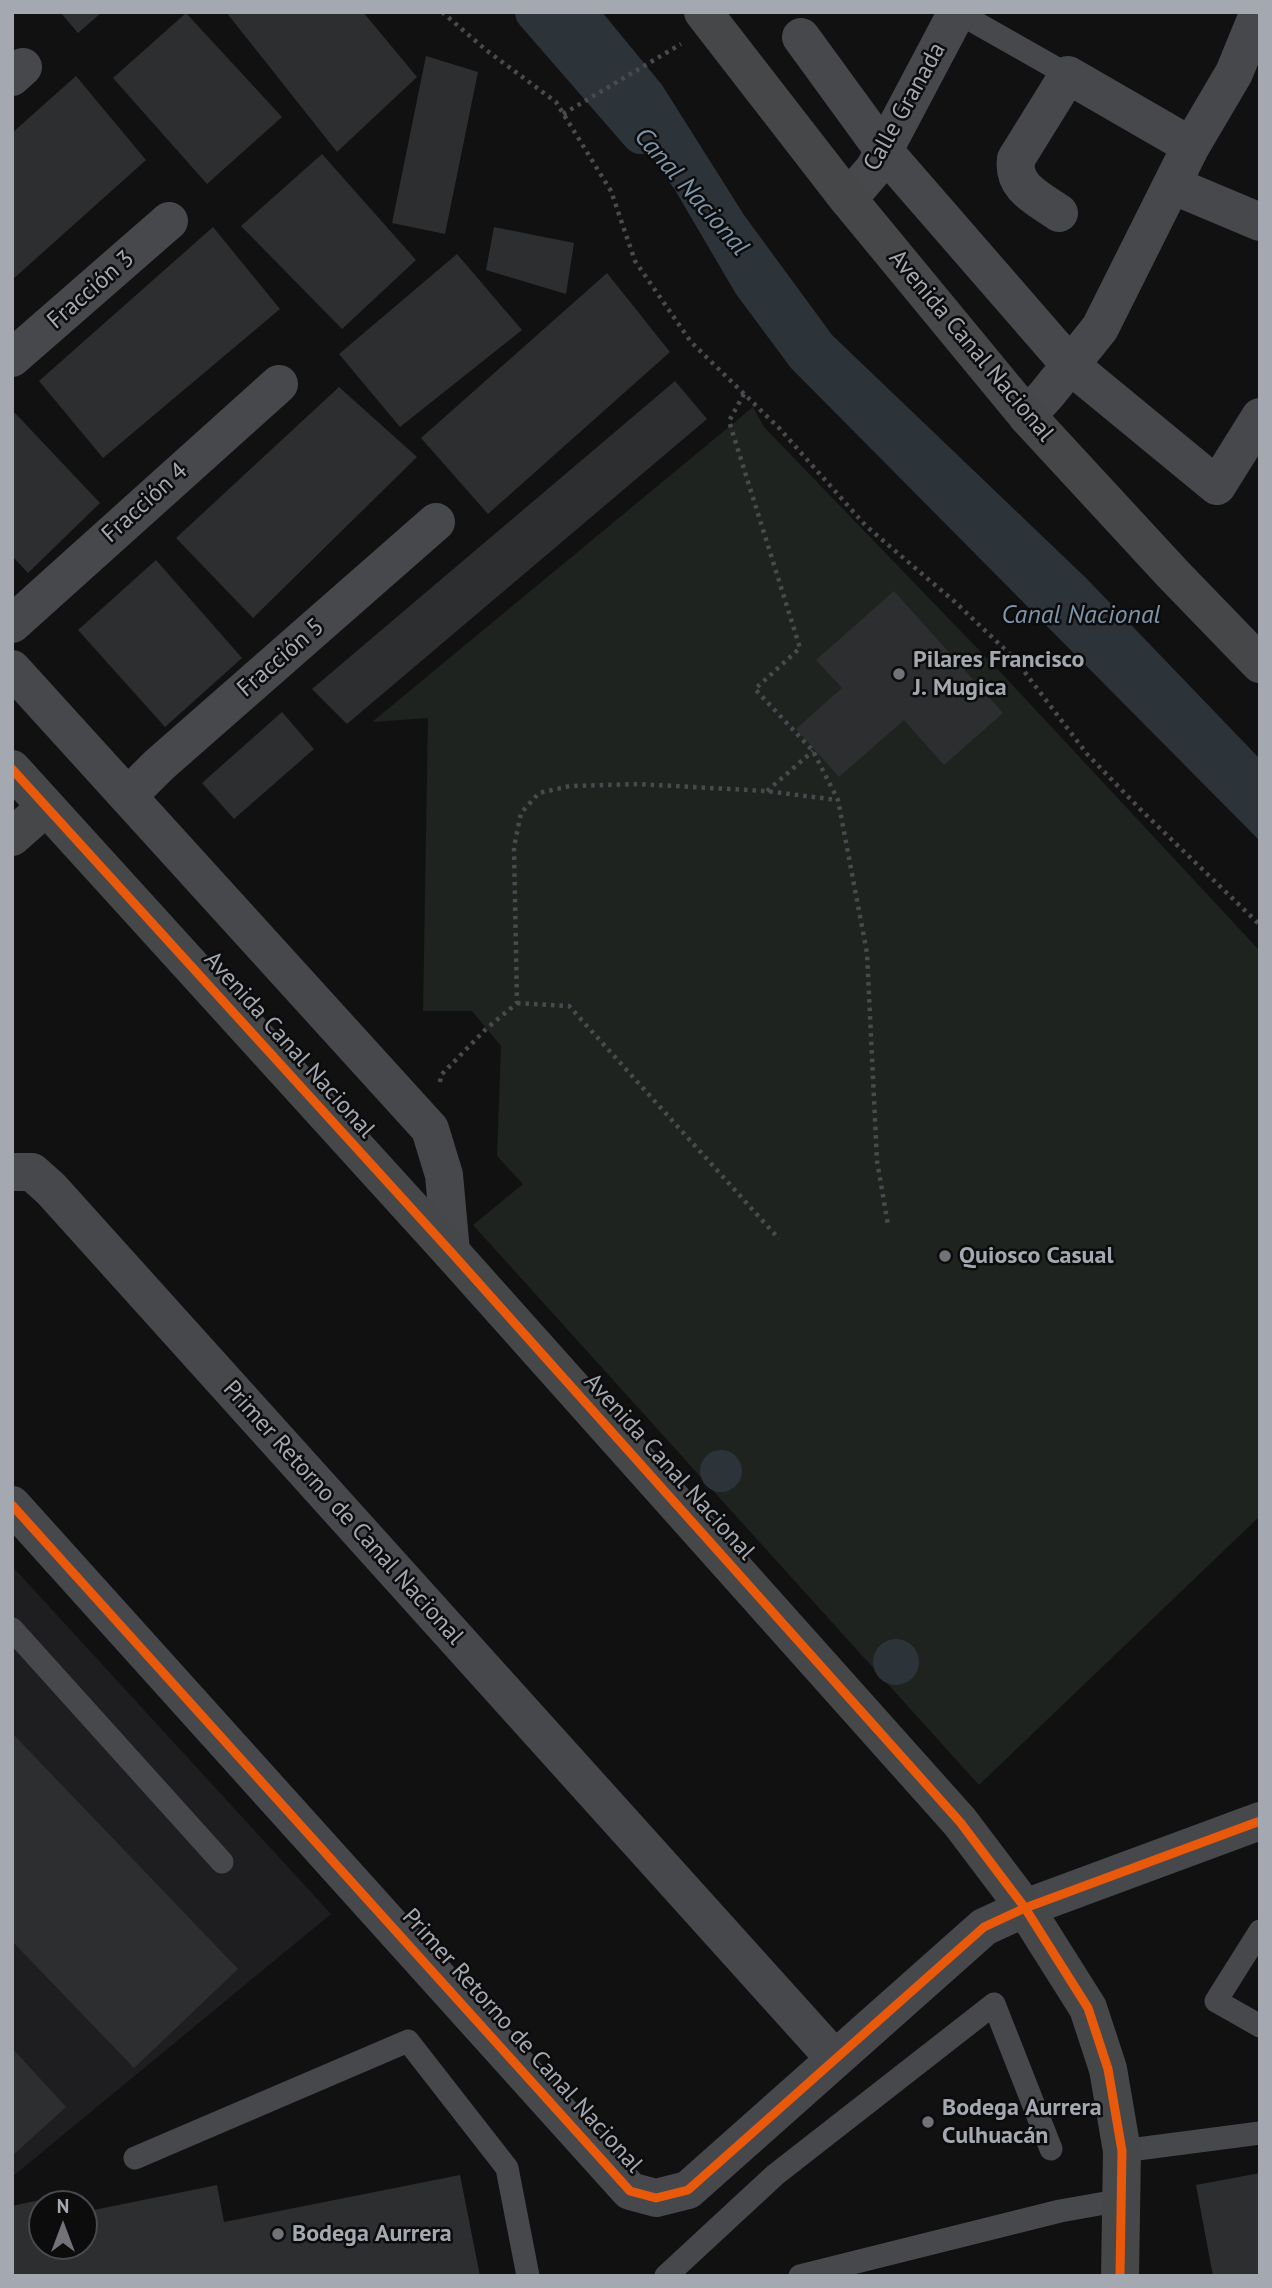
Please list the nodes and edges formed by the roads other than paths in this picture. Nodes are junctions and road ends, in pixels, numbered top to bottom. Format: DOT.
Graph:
graph roads {
  1 [pos="957,12"];
  2 [pos="1259,12"];
  3 [pos="694,27"];
  4 [pos="801,37"];
  5 [pos="1068,75"];
  6 [pos="1191,146"];
  7 [pos="884,150"];
  8 [pos="1172,185"];
  9 [pos="848,200"];
  10 [pos="1059,213"];
  11 [pos="169,221"];
  12 [pos="1260,222"];
  13 [pos="12,358"];
  14 [pos="1070,365"];
  15 [pos="279,384"];
  16 [pos="1027,416"];
  17 [pos="1260,417"];
  18 [pos="436,522"];
  19 [pos="12,624"];
  20 [pos="1260,664"];
  21 [pos="12,669"];
  22 [pos="12,769"];
  23 [pos="129,795"];
  24 [pos="46,807"];
  25 [pos="12,836"];
  26 [pos="12,1172"];
  27 [pos="451,1252"];
  28 [pos="12,1506"];
  29 [pos="12,1629"];
  30 [pos="1260,1821"];
  31 [pos="222,1862"];
  32 [pos="1025,1908"];
  33 [pos="1260,1931"];
  34 [pos="1260,2026"];
  35 [pos="835,2059"];
  36 [pos="1260,2133"];
  37 [pos="1051,2149"];
  38 [pos="1122,2151"];
  39 [pos="135,2158"];
  40 [pos="1122,2200"];
  41 [pos="528,2276"];
  42 [pos="666,2276"];
  43 [pos="800,2276"];
  44 [pos="1121,2276"];
  1 -- 5 [label="lane"];
  1 -- 7 [label="street, Calle Granada"];
  2 -- 6 [label="street"];
  3 -- 9 [label="street, Avenida Canal Nacional"];
  4 -- 7 [label="street"];
  5 -- 6 [label="street"];
  5 -- 10 [label="street"];
  6 -- 8 [label="street"];
  7 -- 9 [label="street, Calle Granada"];
  7 -- 14 [label="street"];
  8 -- 12 [label="street"];
  8 -- 14 [label="street"];
  9 -- 16 [label="street, Avenida Canal Nacional"];
  11 -- 13 [label="street, Fracción 3"];
  14 -- 16 [label="street"];
  14 -- 17 [label="street"];
  15 -- 19 [label="street, Fracción 4"];
  16 -- 20 [label="street, Avenida Canal Nacional"];
  18 -- 23 [label="street, Fracción 5"];
  21 -- 23 [label="street, Avenida Canal Nacional"];
  22 -- 24 [label="street, Avenida Canal Nacional"];
  23 -- 27 [label="street, Avenida Canal Nacional"];
  24 -- 25 [label="street"];
  24 -- 27 [label="street, Avenida Canal Nacional"];
  26 -- 35 [label="street, Primer Retorno de Canal Nacional"];
  27 -- 32 [label="street, Avenida Canal Nacional"];
  28 -- 35 [label="street, Primer Retorno de Canal Nacional"];
  29 -- 31 [label="lane"];
  30 -- 32 [label="street, Primer Retorno de Canal Nacional"];
  32 -- 35 [label="street, Primer Retorno de Canal Nacional"];
  32 -- 38 [label="street, Avenida Canal Nacional"];
  33 -- 34 [label="lane"];
  36 -- 38 [label="lane"];
  37 -- 42 [label="lane"];
  38 -- 40 [label="street, Avenida Canal Nacional"];
  39 -- 41 [label="lane"];
  40 -- 43 [label="lane"];
  40 -- 44 [label="street, Avenida Canal Nacional"];
}
